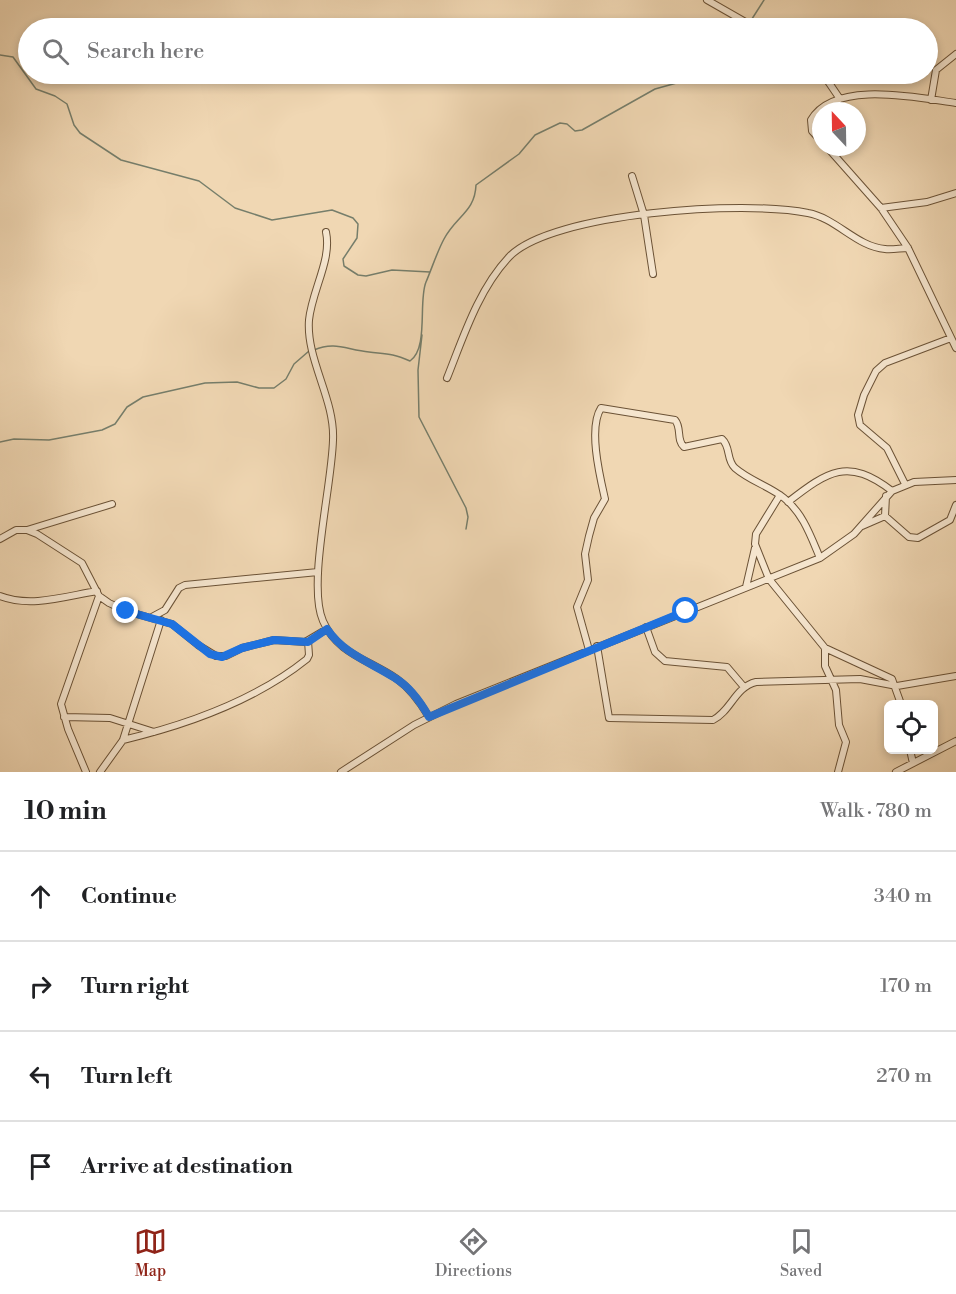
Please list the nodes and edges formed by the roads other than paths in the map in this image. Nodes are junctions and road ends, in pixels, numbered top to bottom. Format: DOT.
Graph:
graph roads {
  1 [pos="707,0"];
  2 [pos="738,18"];
  3 [pos="956,54"];
  4 [pos="938,68"];
  5 [pos="830,84"];
  6 [pos="934,84"];
  7 [pos="840,99"];
  8 [pos="931,100"];
  9 [pos="834,102"];
  10 [pos="956,103"];
  11 [pos="834,156"];
  12 [pos="632,177"];
  13 [pos="956,193"];
  14 [pos="880,208"];
  15 [pos="644,215"];
  16 [pos="326,232"];
  17 [pos="908,248"];
  18 [pos="653,274"];
  19 [pos="956,325"];
  20 [pos="950,334"];
  21 [pos="956,348"];
  22 [pos="447,378"];
  23 [pos="956,480"];
  24 [pos="905,484"];
  25 [pos="889,493"];
  26 [pos="780,495"];
  27 [pos="788,502"];
  28 [pos="112,504"];
  29 [pos="956,506"];
  30 [pos="885,516"];
  31 [pos="861,526"];
  32 [pos="27,530"];
  33 [pos="0,539"];
  34 [pos="755,544"];
  35 [pos="820,558"];
  36 [pos="318,572"];
  37 [pos="769,579"];
  38 [pos="746,587"];
  39 [pos="98,593"];
  40 [pos="0,596"];
  41 [pos="165,610"];
  42 [pos="152,617"];
  43 [pos="161,620"];
  44 [pos="172,624"];
  45 [pos="646,627"];
  46 [pos="327,629"];
  47 [pos="308,642"];
  48 [pos="597,646"];
  49 [pos="825,648"];
  50 [pos="589,650"];
  51 [pos="956,676"];
  52 [pos="832,680"];
  53 [pos="897,686"];
  54 [pos="744,687"];
  55 [pos="900,700"];
  56 [pos="64,717"];
  57 [pos="429,717"];
  58 [pos="128,723"];
  59 [pos="155,732"];
  60 [pos="123,740"];
  61 [pos="956,741"];
  62 [pos="911,754"];
  63 [pos="913,763"];
  64 [pos="86,772"];
  65 [pos="100,772"];
  66 [pos="341,772"];
  67 [pos="838,772"];
  68 [pos="896,772"];
  1 -- 2 [label="street"];
  3 -- 4 [label="street"];
  5 -- 7 [label="street"];
  6 -- 8 [label="street"];
  7 -- 8 [label="street"];
  7 -- 9 [label="street"];
  8 -- 10 [label="street"];
  11 -- 14 [label="street"];
  12 -- 15 [label="street"];
  13 -- 14 [label="street"];
  14 -- 17 [label="street"];
  15 -- 17 [label="street"];
  15 -- 18 [label="street"];
  15 -- 22 [label="street"];
  16 -- 36 [label="street"];
  17 -- 20 [label="street"];
  19 -- 20 [label="street"];
  20 -- 21 [label="street"];
  20 -- 24 [label="street"];
  23 -- 24 [label="street"];
  24 -- 25 [label="street"];
  25 -- 27 [label="street"];
  25 -- 30 [label="street"];
  25 -- 31 [label="street"];
  26 -- 27 [label="street"];
  26 -- 34 [label="street"];
  26 -- 50 [label="street"];
  27 -- 35 [label="street"];
  28 -- 32 [label="street"];
  29 -- 30 [label="street"];
  30 -- 31 [label="street"];
  31 -- 35 [label="street"];
  32 -- 33 [label="street"];
  32 -- 39 [label="street"];
  34 -- 37 [label="street"];
  34 -- 38 [label="street"];
  35 -- 37 [label="street"];
  36 -- 41 [label="street"];
  36 -- 46 [label="street"];
  37 -- 38 [label="street"];
  37 -- 49 [label="street"];
  38 -- 45 [label="street"];
  39 -- 40 [label="street"];
  39 -- 42 [label="street"];
  39 -- 56 [label="street"];
  41 -- 42 [label="street"];
  41 -- 44 [label="street"];
  42 -- 43 [label="street"];
  43 -- 44 [label="street"];
  43 -- 58 [label="street"];
  44 -- 47 [label="street"];
  45 -- 48 [label="street"];
  45 -- 54 [label="street"];
  46 -- 47 [label="street"];
  46 -- 57 [label="street"];
  47 -- 59 [label="street"];
  48 -- 50 [label="street"];
  48 -- 54 [label="street"];
  49 -- 52 [label="street"];
  49 -- 53 [label="street"];
  50 -- 57 [label="street"];
  51 -- 53 [label="street"];
  52 -- 53 [label="street"];
  52 -- 54 [label="street"];
  52 -- 67 [label="street"];
  53 -- 55 [label="street"];
  56 -- 58 [label="street"];
  56 -- 64 [label="street"];
  57 -- 66 [label="street"];
  58 -- 59 [label="street"];
  58 -- 60 [label="street"];
  59 -- 60 [label="street"];
  60 -- 65 [label="street"];
  61 -- 63 [label="street"];
  62 -- 63 [label="street"];
  63 -- 68 [label="street"];
}
